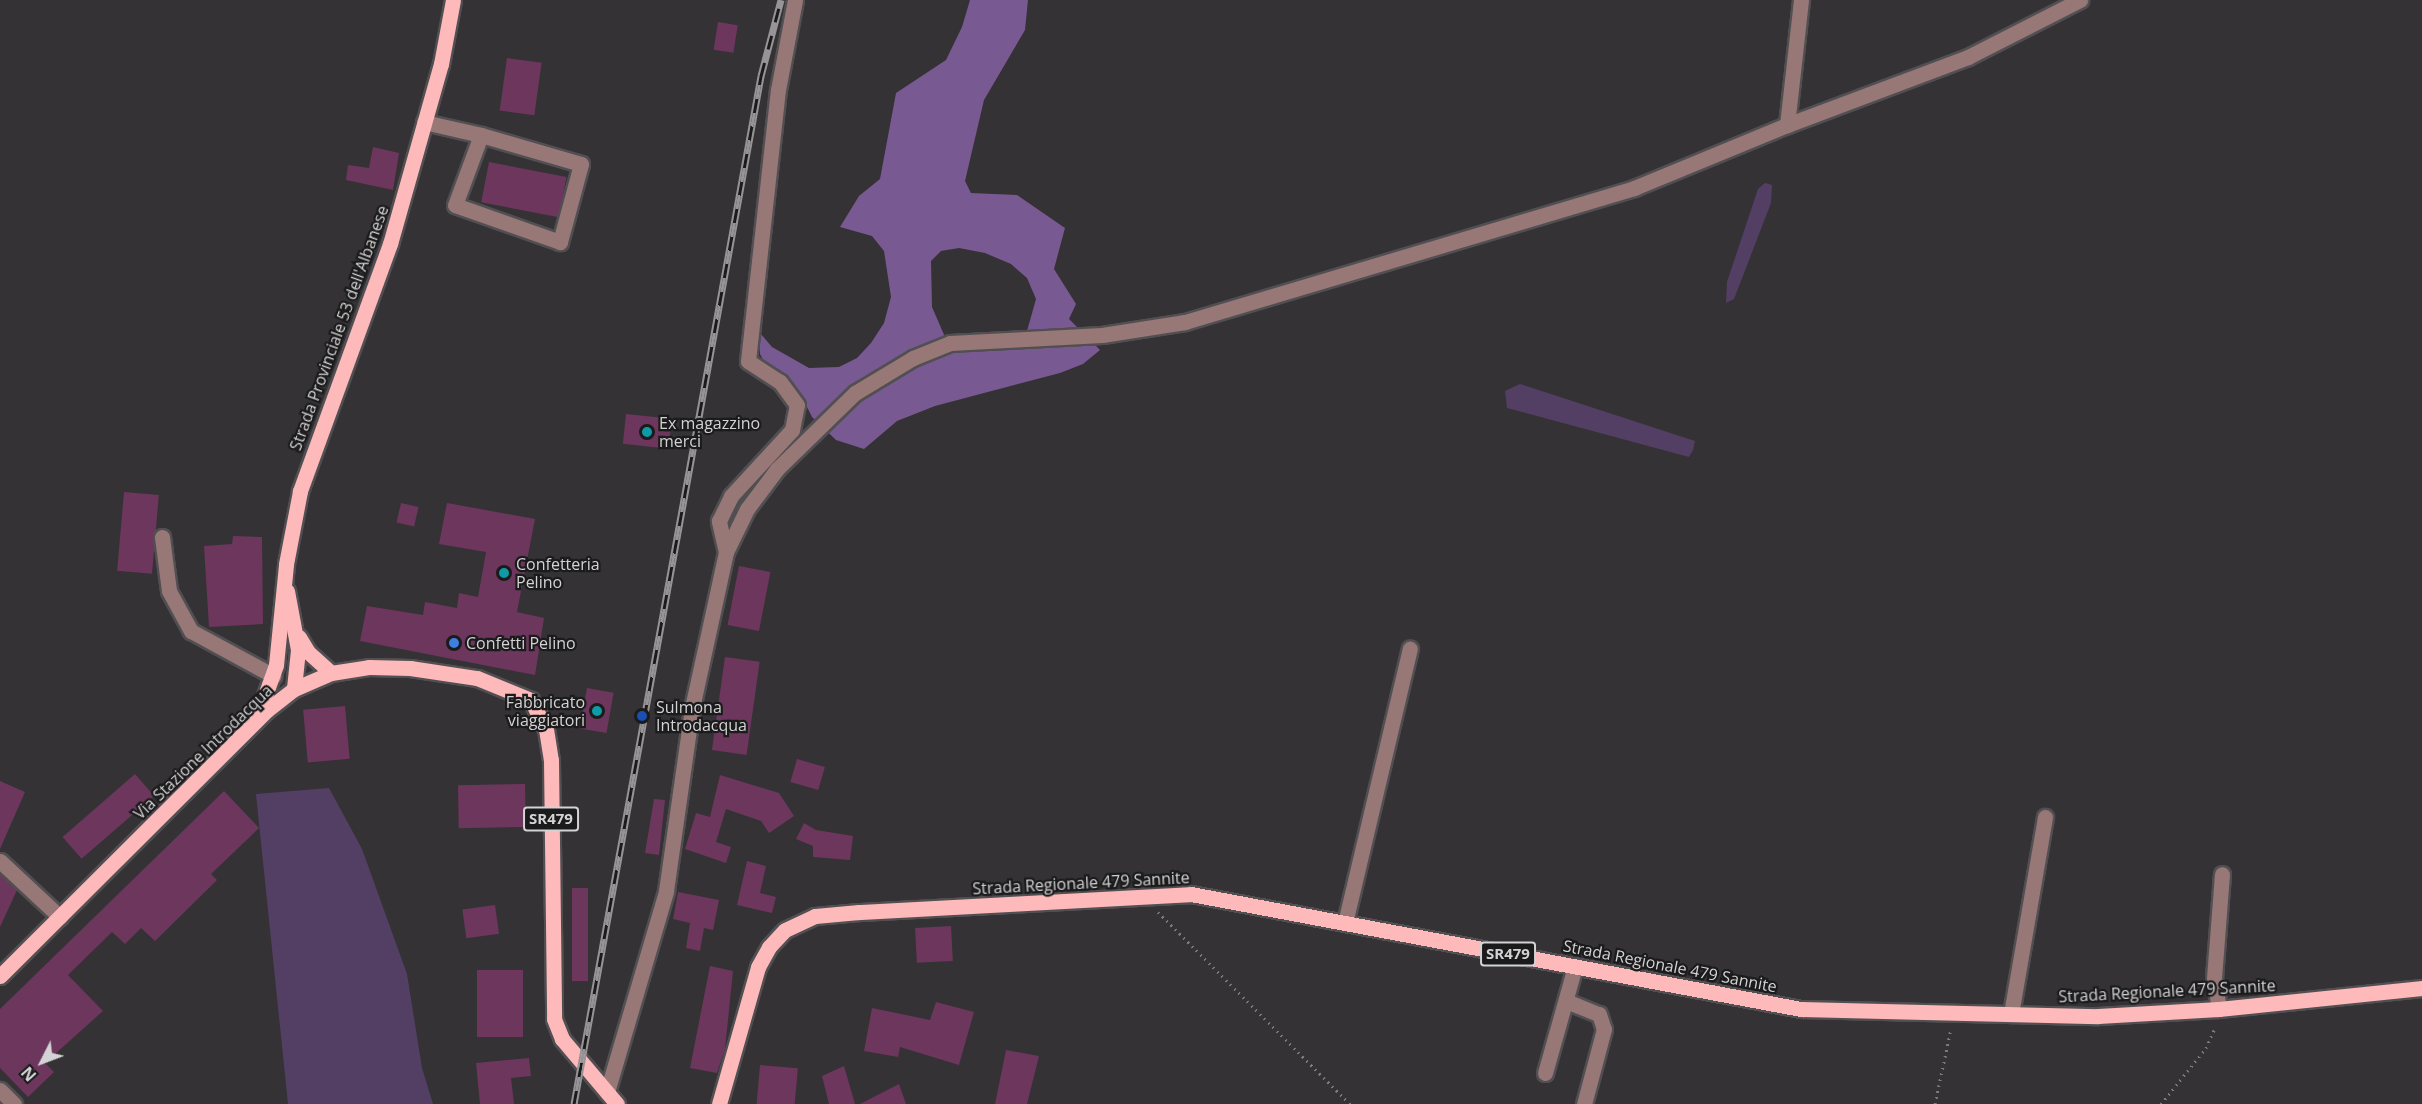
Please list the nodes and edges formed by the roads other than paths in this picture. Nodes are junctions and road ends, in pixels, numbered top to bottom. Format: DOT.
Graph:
graph roads {
  1 [pos="453,0"];
  2 [pos="795,0"];
  3 [pos="1801,0"];
  4 [pos="2080,0"];
  5 [pos="424,122"];
  6 [pos="1787,125"];
  7 [pos="481,135"];
  8 [pos="162,537"];
  9 [pos="726,552"];
  10 [pos="286,564"];
  11 [pos="293,626"];
  12 [pos="1410,649"];
  13 [pos="278,651"];
  14 [pos="331,673"];
  15 [pos="274,676"];
  16 [pos="294,690"];
  17 [pos="254,724"];
  18 [pos="2045,817"];
  19 [pos="0,861"];
  20 [pos="2222,874"];
  21 [pos="60,917"];
  22 [pos="1345,923"];
  23 [pos="1575,966"];
  24 [pos="0,976"];
  25 [pos="2422,988"];
  26 [pos="1566,1000"];
  27 [pos="2218,1009"];
  28 [pos="2011,1014"];
  29 [pos="1545,1073"];
  30 [pos="0,1090"];
  31 [pos="612,1098"];
  32 [pos="14,1104"];
  33 [pos="719,1104"];
  34 [pos="1584,1104"];
  1 -- 5 [label="main road, Strada Provinciale 53 dell'Albanese"];
  2 -- 9 [label="street"];
  3 -- 6 [label="street"];
  4 -- 6 [label="street"];
  5 -- 7 [label="street"];
  5 -- 10 [label="main road, Strada Provinciale 53 dell'Albanese"];
  6 -- 9 [label="street"];
  7 -- 7 [label="street"];
  8 -- 15 [label="street"];
  9 -- 31 [label="street"];
  10 -- 11 [label="main road, Strada Provinciale 53 dell'Albanese"];
  10 -- 13 [label="main road, Strada Provinciale 53 dell'Albanese"];
  11 -- 14 [label="main road, Strada Provinciale 53 dell'Albanese"];
  11 -- 16 [label="main road, Strada Provinciale 53 dell'Albanese"];
  12 -- 22 [label="street"];
  13 -- 15 [label="main road, Strada Provinciale 53 dell'Albanese"];
  13 -- 16 [label="main road, Strada Provinciale 53 dell'Albanese"];
  14 -- 16 [label="main road, Via Stazione Introdacqua / SR479"];
  14 -- 31 [label="main road, Via Stazione Introdacqua / SR479"];
  15 -- 17 [label="main road, Strada Provinciale 53 dell'Albanese"];
  16 -- 17 [label="main road, Via Stazione Introdacqua / SR479"];
  17 -- 21 [label="main road, Via Stazione Introdacqua / SR479"];
  18 -- 28 [label="street"];
  19 -- 21 [label="street"];
  20 -- 27 [label="street"];
  21 -- 24 [label="main road, Via Stazione Introdacqua / SR479"];
  22 -- 23 [label="main road, Strada Regionale 479 Sannite / SR479"];
  22 -- 33 [label="main road, Strada Regionale 479 Sannite / SR479"];
  23 -- 26 [label="street"];
  23 -- 28 [label="main road, Strada Regionale 479 Sannite / SR479"];
  25 -- 27 [label="main road, Strada Regionale 479 Sannite / SR479"];
  26 -- 29 [label="street"];
  26 -- 34 [label="street"];
  27 -- 28 [label="main road, Strada Regionale 479 Sannite / SR479"];
  30 -- 32 [label="street"];
}
